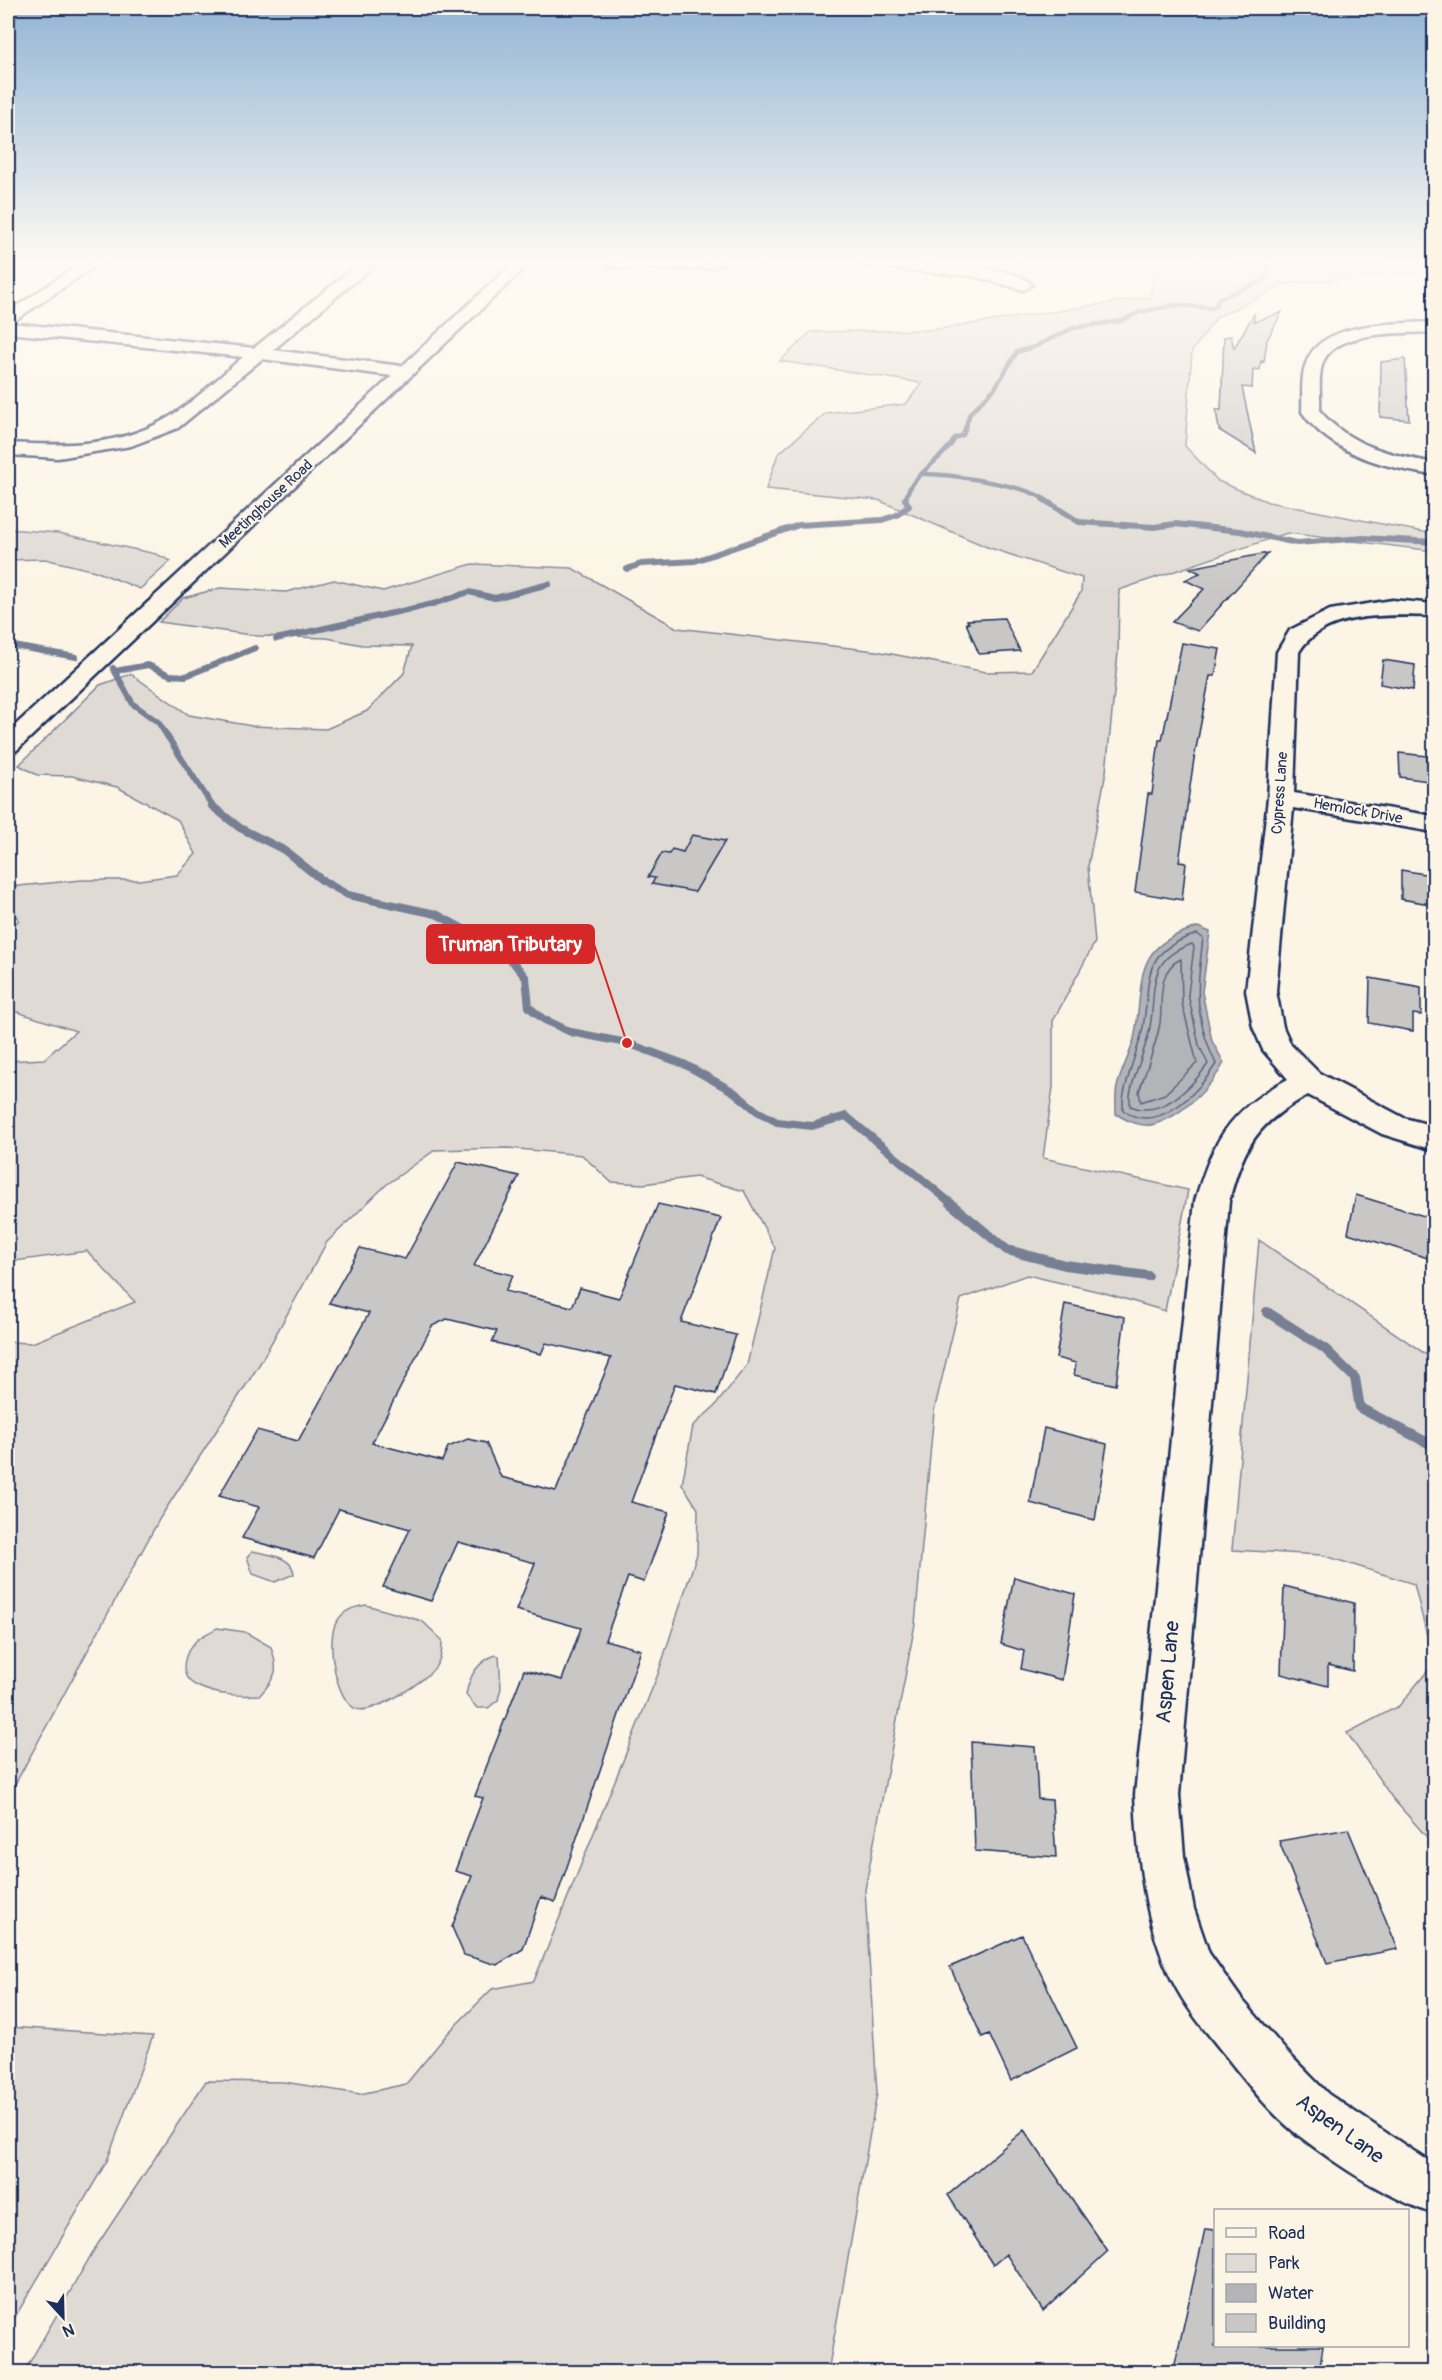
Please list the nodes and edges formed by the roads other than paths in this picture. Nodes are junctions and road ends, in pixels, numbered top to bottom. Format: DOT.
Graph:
graph roads {
  1 [pos="232,373"];
  2 [pos="404,373"];
  3 [pos="1314,373"];
  4 [pos="8,449"];
  5 [pos="1434,469"];
  6 [pos="1434,609"];
  7 [pos="8,745"];
  8 [pos="1281,798"];
  9 [pos="1434,824"];
  10 [pos="1308,1081"];
  11 [pos="1434,1138"];
  12 [pos="1434,2188"];
  1 -- 4 [label="street"];
  2 -- 7 [label="street, Meetinghouse Road"];
  3 -- 5 [label="street"];
  6 -- 8 [label="street, Cypress Lane"];
  8 -- 9 [label="street, Hemlock Drive"];
  8 -- 10 [label="street, Cypress Lane"];
  10 -- 11 [label="street, Cypress Lane"];
  10 -- 12 [label="street, Aspen Lane"];
}
